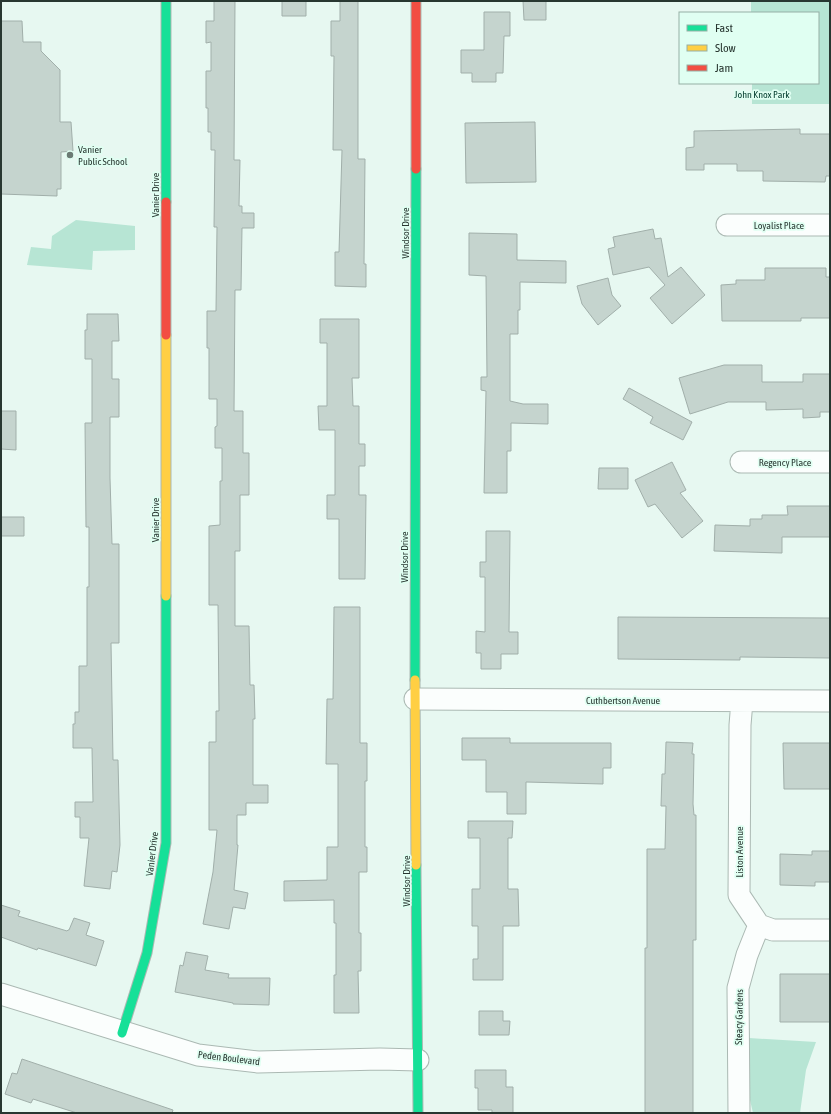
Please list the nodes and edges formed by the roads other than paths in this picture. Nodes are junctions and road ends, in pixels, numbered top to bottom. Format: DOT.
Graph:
graph roads {
  1 [pos="166,1"];
  2 [pos="416,1"];
  3 [pos="727,225"];
  4 [pos="830,225"];
  5 [pos="740,462"];
  6 [pos="830,462"];
  7 [pos="416,699"];
  8 [pos="742,701"];
  9 [pos="830,701"];
  10 [pos="759,925"];
  11 [pos="830,930"];
  12 [pos="1,994"];
  13 [pos="122,1033"];
  14 [pos="418,1060"];
  15 [pos="418,1113"];
  16 [pos="739,1113"];
  1 -- 13 [label="street, Vanier Drive"];
  2 -- 7 [label="street, Windsor Drive"];
  3 -- 4 [label="street, Loyalist Place"];
  5 -- 6 [label="street, Regency Place"];
  7 -- 8 [label="street, Cuthbertson Avenue"];
  7 -- 14 [label="street, Windsor Drive"];
  8 -- 9 [label="street, Cuthbertson Avenue"];
  8 -- 10 [label="street, Liston Avenue"];
  10 -- 11 [label="street"];
  10 -- 16 [label="street, Steacy Gardens"];
  12 -- 13 [label="street, Peden Boulevard"];
  13 -- 14 [label="street, Peden Boulevard"];
  14 -- 15 [label="street, Windsor Drive"];
}
